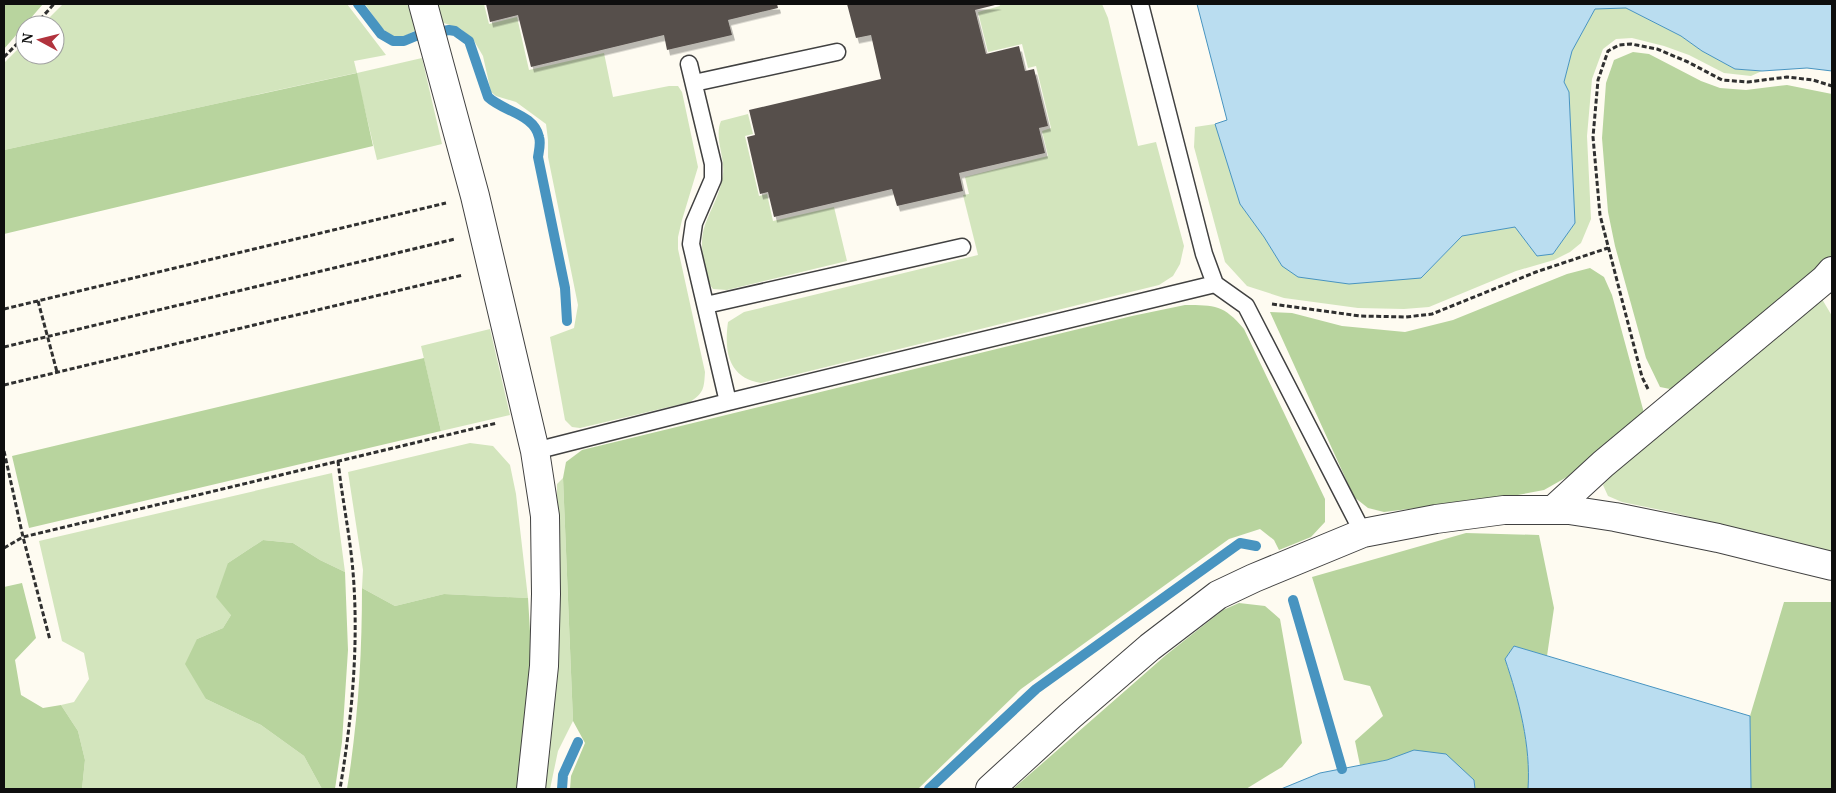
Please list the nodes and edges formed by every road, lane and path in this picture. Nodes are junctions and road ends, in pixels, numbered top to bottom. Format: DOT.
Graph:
graph roads {
  1 [pos="54,4"];
  2 [pos="1140,4"];
  3 [pos="44,15"];
  4 [pos="428,24"];
  5 [pos="15,46"];
  6 [pos="837,52"];
  7 [pos="4,57"];
  8 [pos="689,64"];
  9 [pos="694,84"];
  10 [pos="1832,86"];
  11 [pos="475,196"];
  12 [pos="483,233"];
  13 [pos="962,247"];
  14 [pos="1608,248"];
  15 [pos="492,268"];
  16 [pos="1832,271"];
  17 [pos="1215,284"];
  18 [pos="38,301"];
  19 [pos="706,305"];
  20 [pos="1246,306"];
  21 [pos="4,309"];
  22 [pos="47,337"];
  23 [pos="4,348"];
  24 [pos="57,372"];
  25 [pos="4,385"];
  26 [pos="728,402"];
  27 [pos="1662,415"];
  28 [pos="527,416"];
  29 [pos="4,450"];
  30 [pos="535,451"];
  31 [pos="338,461"];
  32 [pos="1553,510"];
  33 [pos="1363,533"];
  34 [pos="23,537"];
  35 [pos="4,548"];
  36 [pos="1832,566"];
  37 [pos="50,640"];
  38 [pos="340,789"];
  39 [pos="531,789"];
  40 [pos="990,789"];
  1 -- 3 [label="path"];
  2 -- 17 [label="lane"];
  4 -- 11 [label="street"];
  5 -- 7 [label="path"];
  6 -- 9 [label="lane"];
  8 -- 9 [label="lane"];
  9 -- 19 [label="lane"];
  10 -- 14 [label="path"];
  11 -- 12 [label="street"];
  11 -- 18 [label="path"];
  12 -- 15 [label="street"];
  12 -- 22 [label="path"];
  13 -- 19 [label="lane"];
  14 -- 20 [label="path"];
  14 -- 27 [label="path"];
  15 -- 24 [label="path"];
  15 -- 28 [label="street"];
  16 -- 27 [label="street"];
  17 -- 20 [label="lane"];
  17 -- 26 [label="lane"];
  18 -- 21 [label="path"];
  18 -- 22 [label="path"];
  19 -- 26 [label="lane"];
  20 -- 33 [label="lane"];
  22 -- 23 [label="path"];
  22 -- 24 [label="path"];
  24 -- 25 [label="path"];
  26 -- 30 [label="lane"];
  27 -- 32 [label="street"];
  28 -- 30 [label="street"];
  28 -- 31 [label="path"];
  29 -- 34 [label="path"];
  30 -- 39 [label="street"];
  31 -- 34 [label="path"];
  31 -- 38 [label="path"];
  32 -- 33 [label="street"];
  32 -- 36 [label="street"];
  33 -- 40 [label="street"];
  34 -- 35 [label="path"];
  34 -- 37 [label="path"];
}
